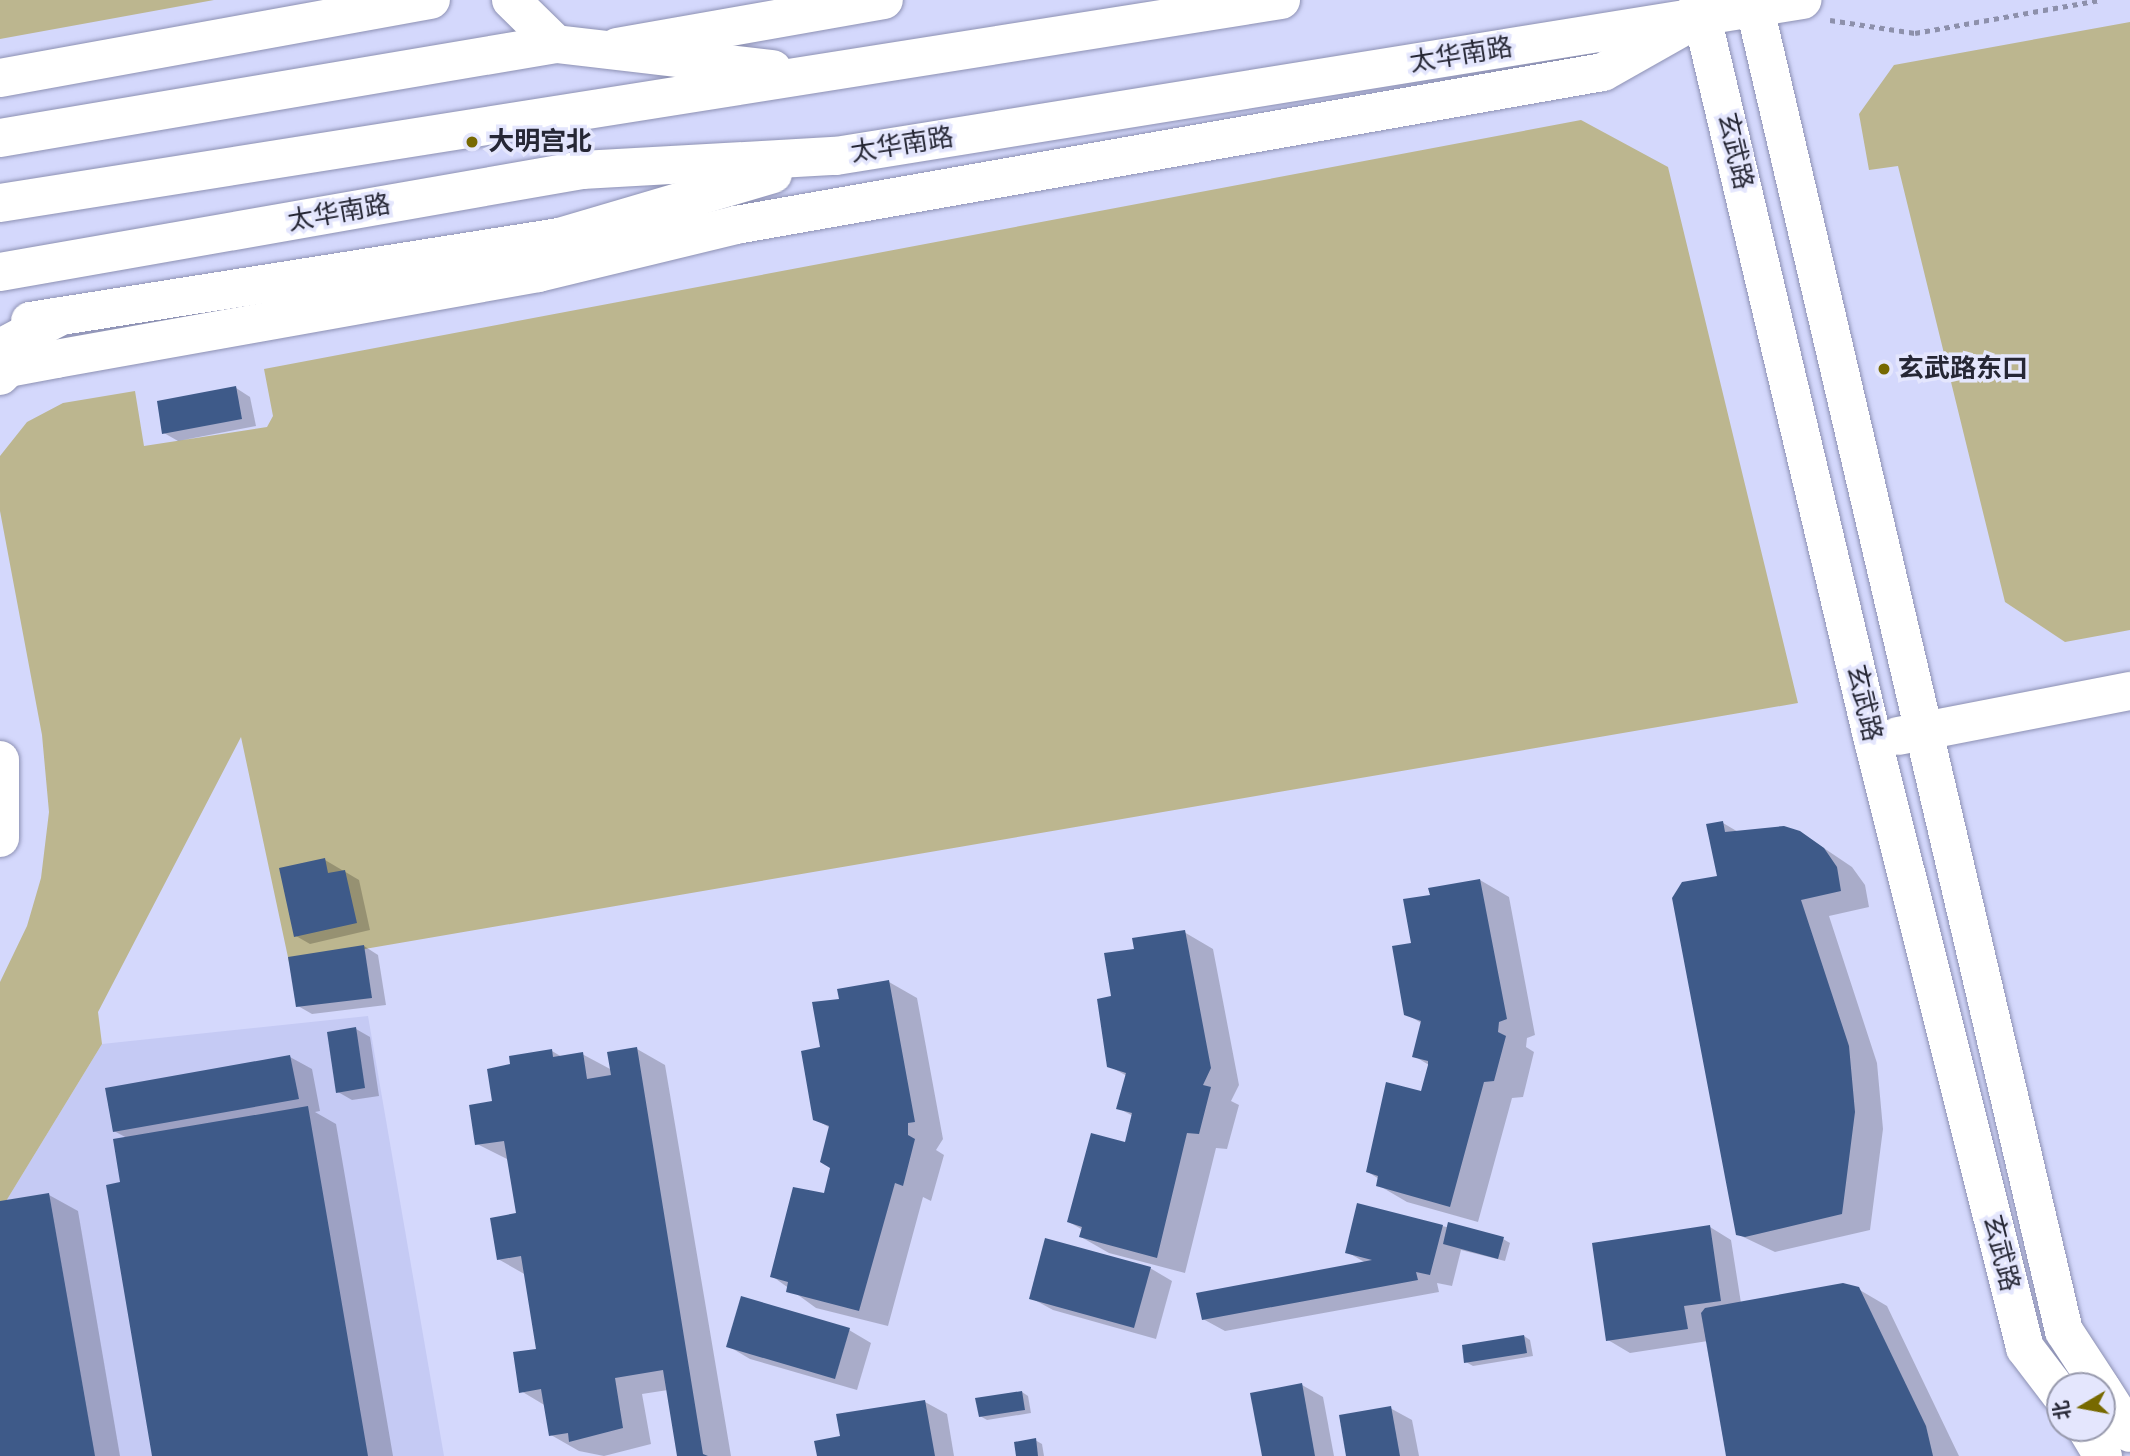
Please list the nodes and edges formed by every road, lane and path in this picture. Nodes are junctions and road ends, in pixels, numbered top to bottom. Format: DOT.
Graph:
graph roads {
  1 [pos="431,0"];
  2 [pos="511,0"];
  3 [pos="884,0"];
  4 [pos="1281,0"];
  5 [pos="2100,0"];
  6 [pos="1753,4"];
  7 [pos="1700,8"];
  8 [pos="1811,9"];
  9 [pos="556,44"];
  10 [pos="603,49"];
  11 [pos="820,75"];
  12 [pos="0,78"];
  13 [pos="0,138"];
  14 [pos="836,156"];
  15 [pos="0,203"];
  16 [pos="0,272"];
  17 [pos="61,316"];
  18 [pos="0,327"];
  19 [pos="0,348"];
  20 [pos="0,376"];
  21 [pos="2130,691"];
  22 [pos="1924,730"];
  23 [pos="1873,741"];
  24 [pos="0,760"];
  25 [pos="0,838"];
  26 [pos="2091,1372"];
  27 [pos="2046,1376"];
  28 [pos="2116,1411"];
  29 [pos="2130,1433"];
  1 -- 12 [label="main road"];
  2 -- 9 [label="main road"];
  3 -- 10 [label="main road"];
  4 -- 11 [label="main road"];
  5 -- 8 [label="path"];
  6 -- 7 [label="main road, 太华南路"];
  6 -- 8 [label="main road, 太华南路"];
  6 -- 22 [label="main road, 玄武路"];
  7 -- 14 [label="main road, 太华南路"];
  7 -- 20 [label="main road"];
  7 -- 23 [label="main road, 玄武路"];
  9 -- 10 [label="main road"];
  9 -- 13 [label="main road"];
  10 -- 11 [label="main road"];
  11 -- 15 [label="main road"];
  14 -- 16 [label="main road, 太华南路"];
  14 -- 17 [label="main road"];
  17 -- 18 [label="main road"];
  17 -- 19 [label="main road"];
  21 -- 22 [label="main road"];
  22 -- 23 [label="main road"];
  22 -- 26 [label="main road, 玄武路"];
  23 -- 27 [label="main road, 玄武路"];
  24 -- 25 [label="main road"];
  28 -- 29 [label="main road, 玄武路"];
}
